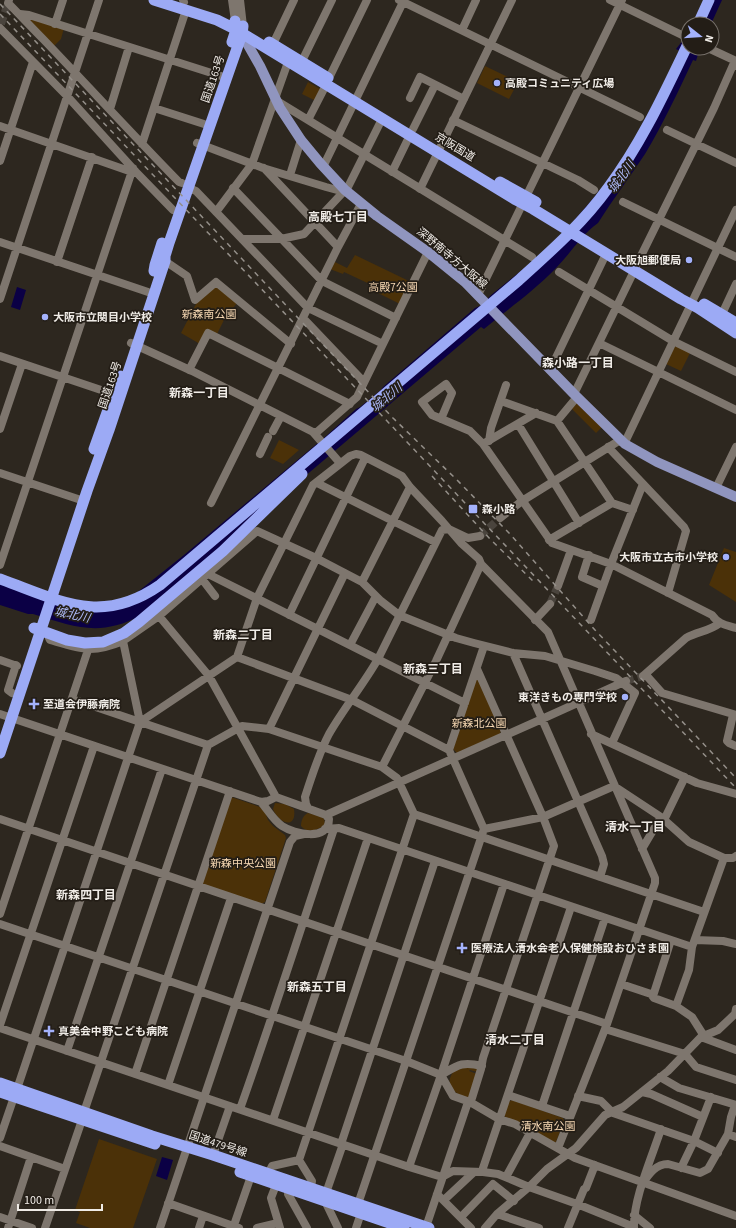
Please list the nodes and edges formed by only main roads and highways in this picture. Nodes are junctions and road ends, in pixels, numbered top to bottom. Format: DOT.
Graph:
graph roads {
  1 [pos="154,0"];
  2 [pos="709,0"];
  3 [pos="717,0"];
  4 [pos="182,3"];
  5 [pos="702,16"];
  6 [pos="710,16"];
  7 [pos="239,28"];
  8 [pos="682,56"];
  9 [pos="690,56"];
  10 [pos="328,82"];
  11 [pos="356,99"];
  12 [pos="412,132"];
  13 [pos="201,144"];
  14 [pos="187,186"];
  15 [pos="589,240"];
  16 [pos="165,262"];
  17 [pos="636,268"];
  18 [pos="154,271"];
  19 [pos="692,302"];
  20 [pos="736,323"];
  21 [pos="736,333"];
  22 [pos="134,344"];
  23 [pos="736,497"];
  24 [pos="80,500"];
  25 [pos="0,579"];
  26 [pos="42,630"];
  27 [pos="6,716"];
  28 [pos="0,731"];
  29 [pos="0,753"];
  30 [pos="0,1083"];
  31 [pos="0,1092"];
  32 [pos="15,1093"];
  33 [pos="186,1150"];
  34 [pos="325,1197"];
  35 [pos="360,1209"];
  36 [pos="428,1227"];
  37 [pos="404,1228"];
  1 -- 4 [label="highway, 京阪国道"];
  2 -- 5 [label="highway"];
  3 -- 6 [label="highway"];
  4 -- 7 [label="highway, 京阪国道"];
  7 -- 10 [label="highway, 京阪国道"];
  7 -- 10 [label="highway, 京阪国道"];
  7 -- 13 [label="highway, 国道163号"];
  7 -- 13 [label="highway, 国道163号"];
  7 -- 23 [label="main road, 深野南寺方大阪線"];
  8 -- 25 [label="highway"];
  9 -- 26 [label="highway"];
  10 -- 11 [label="highway, 京阪国道"];
  11 -- 12 [label="highway, 京阪国道"];
  11 -- 12 [label="highway, 京阪国道"];
  12 -- 15 [label="highway, 京阪国道"];
  13 -- 14 [label="highway"];
  13 -- 16 [label="highway, 国道163号"];
  13 -- 18 [label="highway, 国道163号"];
  14 -- 16 [label="highway"];
  14 -- 18 [label="highway"];
  15 -- 17 [label="highway, 京阪国道"];
  15 -- 17 [label="highway, 京阪国道"];
  16 -- 22 [label="highway, 国道163号"];
  17 -- 19 [label="highway, 京阪国道"];
  18 -- 22 [label="highway, 国道163号"];
  19 -- 20 [label="highway, 京阪国道"];
  19 -- 21 [label="highway, 京阪国道"];
  22 -- 24 [label="highway, 国道163号"];
  22 -- 24 [label="highway, 国道163号"];
  24 -- 26 [label="highway, 国道163号"];
  26 -- 27 [label="highway, 国道163号"];
  26 -- 27 [label="highway, 国道163号"];
  27 -- 28 [label="highway, 国道163号"];
  27 -- 29 [label="highway, 国道163号"];
  30 -- 32 [label="highway, 国道479号線"];
  31 -- 32 [label="highway, 国道479号線"];
  32 -- 33 [label="highway, 国道479号線"];
  33 -- 34 [label="highway, 国道479号線"];
  33 -- 34 [label="highway, 国道479号線"];
  34 -- 35 [label="highway, 国道479号線"];
  35 -- 36 [label="highway, 国道479号線"];
  35 -- 37 [label="highway, 国道479号線"];
}
